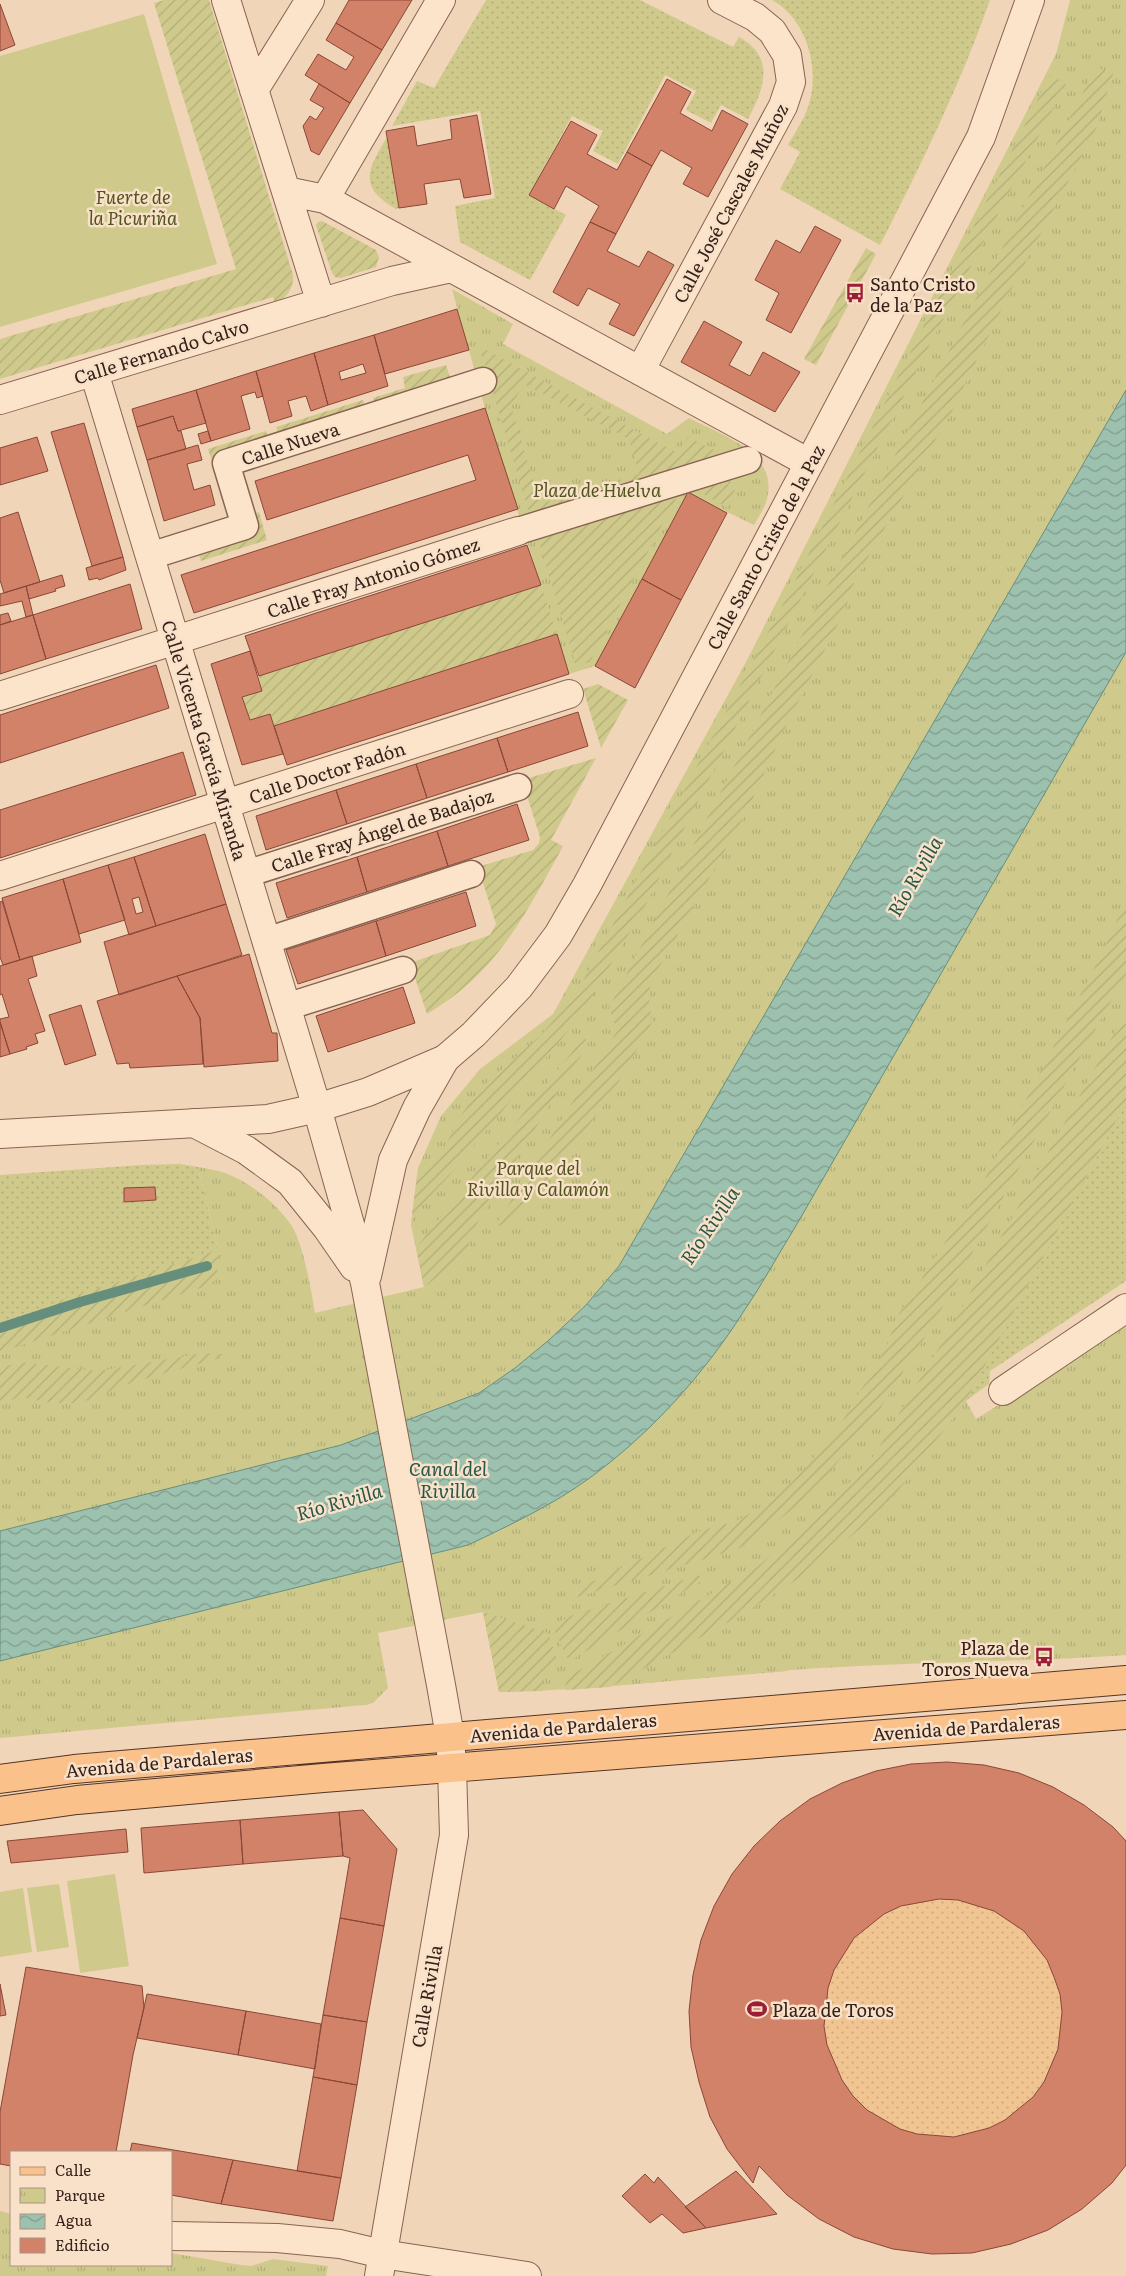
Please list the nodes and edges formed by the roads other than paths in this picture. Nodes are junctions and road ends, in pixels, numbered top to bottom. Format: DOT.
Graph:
graph roads {
  1 [pos="226,0"];
  2 [pos="310,0"];
  3 [pos="441,0"];
  4 [pos="722,0"];
  5 [pos="1030,0"];
  6 [pos="254,90"];
  7 [pos="286,191"];
  8 [pos="325,199"];
  9 [pos="451,268"];
  10 [pos="321,303"];
  11 [pos="640,371"];
  12 [pos="94,372"];
  13 [pos="483,381"];
  14 [pos="0,400"];
  15 [pos="748,460"];
  16 [pos="809,463"];
  17 [pos="518,531"];
  18 [pos="150,556"];
  19 [pos="175,640"];
  20 [pos="568,694"];
  21 [pos="0,696"];
  22 [pos="518,787"];
  23 [pos="225,804"];
  24 [pos="246,874"];
  25 [pos="470,874"];
  26 [pos="0,876"];
  27 [pos="266,941"];
  28 [pos="403,970"];
  29 [pos="286,1008"];
  30 [pos="445,1059"];
  31 [pos="317,1108"];
  32 [pos="194,1123"];
  33 [pos="0,1134"];
  34 [pos="366,1287"];
  35 [pos="1126,1308"];
  36 [pos="1003,1391"];
  37 [pos="1126,1680"];
  38 [pos="1126,1715"];
  39 [pos="450,1736"];
  40 [pos="452,1768"];
  41 [pos="0,1779"];
  42 [pos="0,1812"];
  43 [pos="172,2236"];
  44 [pos="380,2265"];
  45 [pos="527,2276"];
  1 -- 6 [label="street"];
  2 -- 6 [label="street"];
  3 -- 8 [label="street"];
  4 -- 11 [label="street, Calle José Cascales Muñoz"];
  5 -- 16 [label="street, Calle Santo Cristo de la Paz"];
  6 -- 7 [label="street"];
  7 -- 8 [label="street"];
  7 -- 10 [label="street"];
  8 -- 9 [label="street"];
  9 -- 10 [label="street, Calle Fernando Calvo"];
  9 -- 11 [label="street"];
  10 -- 12 [label="street, Calle Fernando Calvo"];
  11 -- 16 [label="street"];
  12 -- 14 [label="street, Calle Fernando Calvo"];
  12 -- 18 [label="street, Calle Vicenta García Miranda"];
  13 -- 18 [label="street, Calle Nueva"];
  15 -- 17 [label="street, Calle Fray Antonio Gómez"];
  16 -- 30 [label="street, Calle Santo Cristo de la Paz"];
  17 -- 19 [label="street, Calle Fray Antonio Gómez"];
  18 -- 19 [label="street, Calle Vicenta García Miranda"];
  19 -- 21 [label="street, Calle Fray Antonio Gómez"];
  19 -- 23 [label="street, Calle Vicenta García Miranda"];
  20 -- 23 [label="street, Calle Doctor Fadón"];
  22 -- 24 [label="street, Calle Fray Ángel de Badajoz"];
  23 -- 24 [label="street, Calle Vicenta García Miranda"];
  23 -- 26 [label="street, Calle Doctor Fadón"];
  24 -- 27 [label="street, Calle Vicenta García Miranda"];
  25 -- 27 [label="street"];
  27 -- 29 [label="street, Calle Vicenta García Miranda"];
  28 -- 29 [label="street"];
  29 -- 31 [label="street, Calle Vicenta García Miranda"];
  30 -- 31 [label="street, Calle Santo Cristo de la Paz"];
  30 -- 34 [label="street, Calle Santo Cristo de la Paz"];
  31 -- 32 [label="street, Calle Santo Cristo de la Paz"];
  31 -- 34 [label="street, Calle Santo Cristo de la Paz"];
  32 -- 33 [label="street, Calle Santo Cristo de la Paz"];
  32 -- 34 [label="street, Calle Santo Cristo de la Paz"];
  34 -- 39 [label="street, Calle Santo Cristo de la Paz"];
  35 -- 36 [label="street"];
  37 -- 39 [label="main road, Avenida de Pardaleras"];
  38 -- 40 [label="main road, Avenida de Pardaleras"];
  39 -- 40 [label="street, Calle Rivilla"];
  39 -- 41 [label="main road, Avenida de Pardaleras"];
  40 -- 42 [label="main road, Avenida de Pardaleras"];
  40 -- 44 [label="street, Calle Rivilla"];
  43 -- 44 [label="street"];
  44 -- 45 [label="street"];
}
